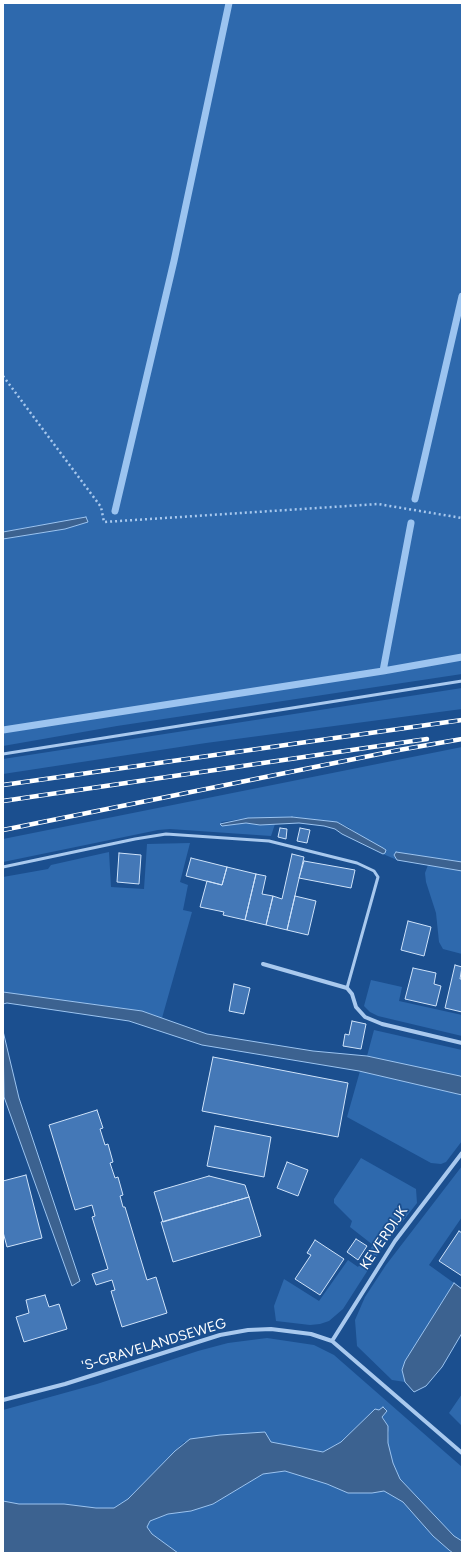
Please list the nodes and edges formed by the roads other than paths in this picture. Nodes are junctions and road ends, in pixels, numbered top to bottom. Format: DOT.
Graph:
graph roads {
  1 [pos="462,681"];
  2 [pos="3,754"];
  3 [pos="3,867"];
  4 [pos="263,964"];
  5 [pos="347,988"];
  6 [pos="462,1043"];
  7 [pos="462,1153"];
  8 [pos="332,1341"];
  9 [pos="3,1400"];
  10 [pos="462,1454"];
  1 -- 2 [label="lane"];
  3 -- 5 [label="lane"];
  4 -- 5 [label="street"];
  5 -- 6 [label="street"];
  7 -- 8 [label="street, KEVERDIJK"];
  8 -- 9 [label="street, 'S-GRAVELANDSEWEG"];
  8 -- 10 [label="street, 'S-GRAVELANDSEWEG"];
}
